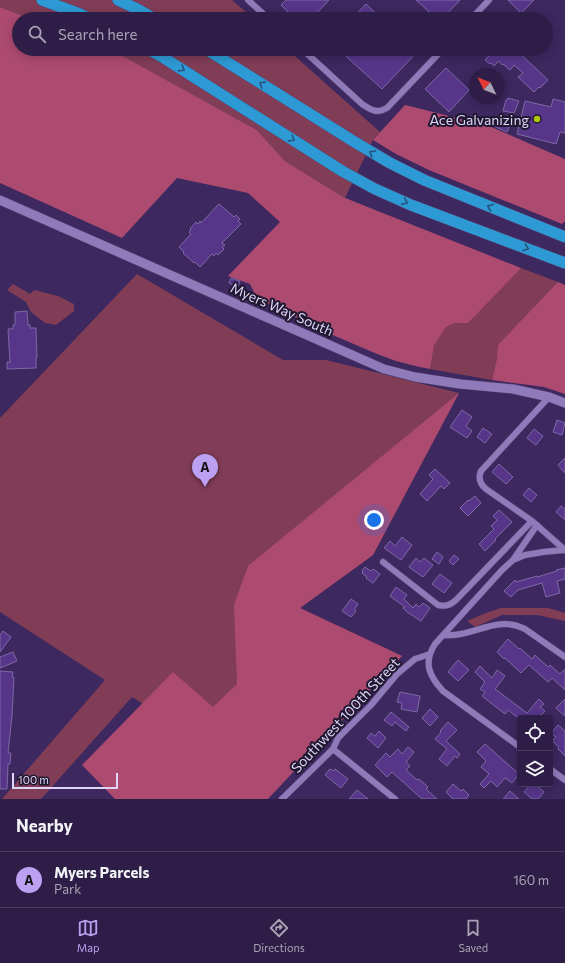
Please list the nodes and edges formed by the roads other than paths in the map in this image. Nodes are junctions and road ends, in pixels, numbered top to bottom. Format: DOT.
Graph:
graph roads {
  1 [pos="42,0"];
  2 [pos="118,0"];
  3 [pos="248,0"];
  4 [pos="489,0"];
  5 [pos="75,12"];
  6 [pos="143,12"];
  7 [pos="261,12"];
  8 [pos="478,12"];
  9 [pos="160,56"];
  10 [pos="217,56"];
  11 [pos="310,56"];
  12 [pos="436,56"];
  13 [pos="0,200"];
  14 [pos="565,237"];
  15 [pos="565,263"];
  16 [pos="549,397"];
  17 [pos="565,404"];
  18 [pos="534,523"];
  19 [pos="565,550"];
  20 [pos="513,560"];
  21 [pos="383,562"];
  22 [pos="443,635"];
  23 [pos="430,654"];
  24 [pos="565,658"];
  25 [pos="517,745"];
  26 [pos="333,749"];
  27 [pos="553,771"];
  28 [pos="565,780"];
  29 [pos="282,799"];
  30 [pos="395,799"];
  1 -- 5 [label="highway"];
  2 -- 6 [label="highway"];
  3 -- 7 [label="street"];
  4 -- 8 [label="street"];
  9 -- 15 [label="highway, one-way"];
  14 -- 10 [label="highway, one-way"];
  11 -- 12 [label="street"];
  13 -- 16 [label="main road, Myers Way South"];
  16 -- 17 [label="main road, Myers Way South"];
  16 -- 18 [label="street"];
  18 -- 19 [label="street"];
  18 -- 20 [label="street"];
  18 -- 21 [label="street"];
  19 -- 20 [label="street"];
  20 -- 22 [label="street"];
  22 -- 23 [label="street"];
  22 -- 24 [label="street"];
  23 -- 25 [label="street"];
  23 -- 26 [label="street, Southwest 100th Street"];
  26 -- 29 [label="street, Southwest 100th Street"];
  26 -- 30 [label="street"];
  27 -- 28 [label="street"];
}
